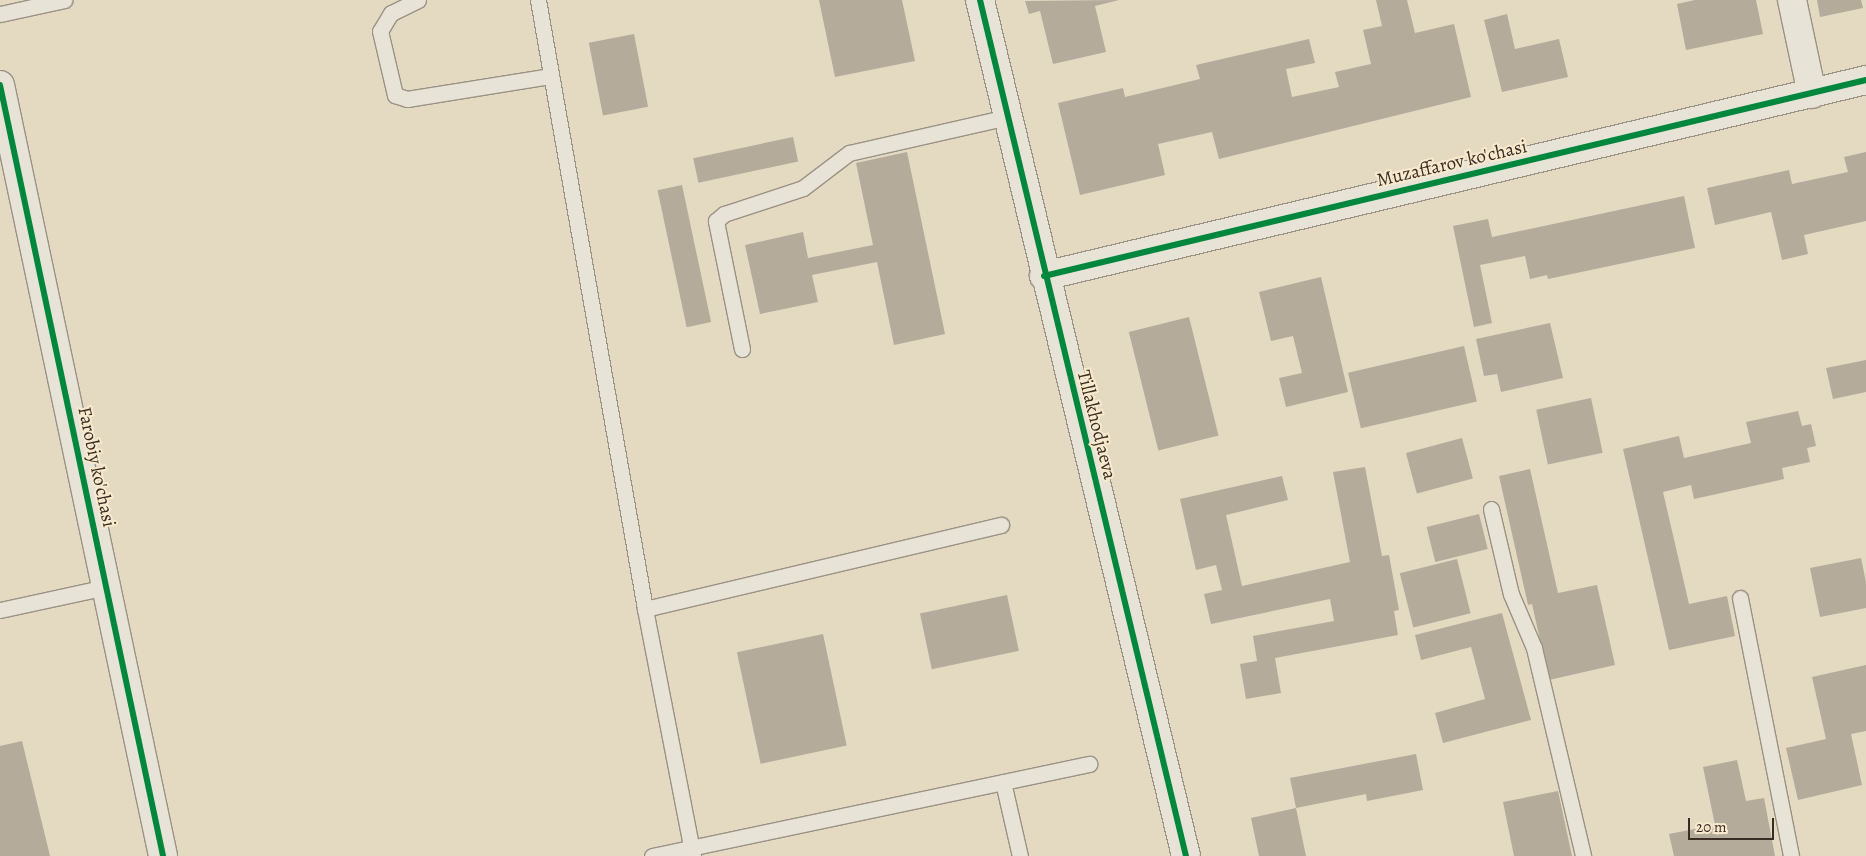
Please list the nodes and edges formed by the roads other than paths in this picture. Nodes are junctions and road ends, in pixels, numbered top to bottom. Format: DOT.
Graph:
graph roads {
  1 [pos="64,0"];
  2 [pos="418,0"];
  3 [pos="538,0"];
  4 [pos="980,0"];
  5 [pos="1792,0"];
  6 [pos="0,14"];
  7 [pos="551,76"];
  8 [pos="1866,80"];
  9 [pos="0,85"];
  10 [pos="1812,94"];
  11 [pos="1007,117"];
  12 [pos="1044,276"];
  13 [pos="742,349"];
  14 [pos="1491,509"];
  15 [pos="1001,525"];
  16 [pos="106,587"];
  17 [pos="1740,598"];
  18 [pos="645,609"];
  19 [pos="0,610"];
  20 [pos="1090,764"];
  21 [pos="1003,782"];
  22 [pos="692,852"];
  23 [pos="163,856"];
  24 [pos="652,856"];
  25 [pos="1020,856"];
  26 [pos="1186,856"];
  27 [pos="1583,856"];
  28 [pos="1791,856"];
  1 -- 6 [label="lane"];
  2 -- 7 [label="lane"];
  3 -- 7 [label="lane"];
  4 -- 11 [label="street, Tillakhodjaeva"];
  5 -- 10 [label="street"];
  7 -- 18 [label="lane"];
  8 -- 10 [label="street, Muzaffarov ko'chasi"];
  9 -- 16 [label="street, Farobiy ko'chasi"];
  10 -- 12 [label="street, Muzaffarov ko'chasi"];
  11 -- 12 [label="street, Tillakhodjaeva"];
  11 -- 13 [label="lane"];
  12 -- 26 [label="street, Tillakhodjaeva"];
  14 -- 27 [label="lane"];
  15 -- 18 [label="lane"];
  16 -- 19 [label="lane"];
  16 -- 23 [label="street, Farobiy ko'chasi"];
  17 -- 28 [label="lane"];
  18 -- 22 [label="lane"];
  20 -- 21 [label="lane"];
  21 -- 22 [label="lane"];
  21 -- 25 [label="lane"];
  22 -- 24 [label="lane"];
}
